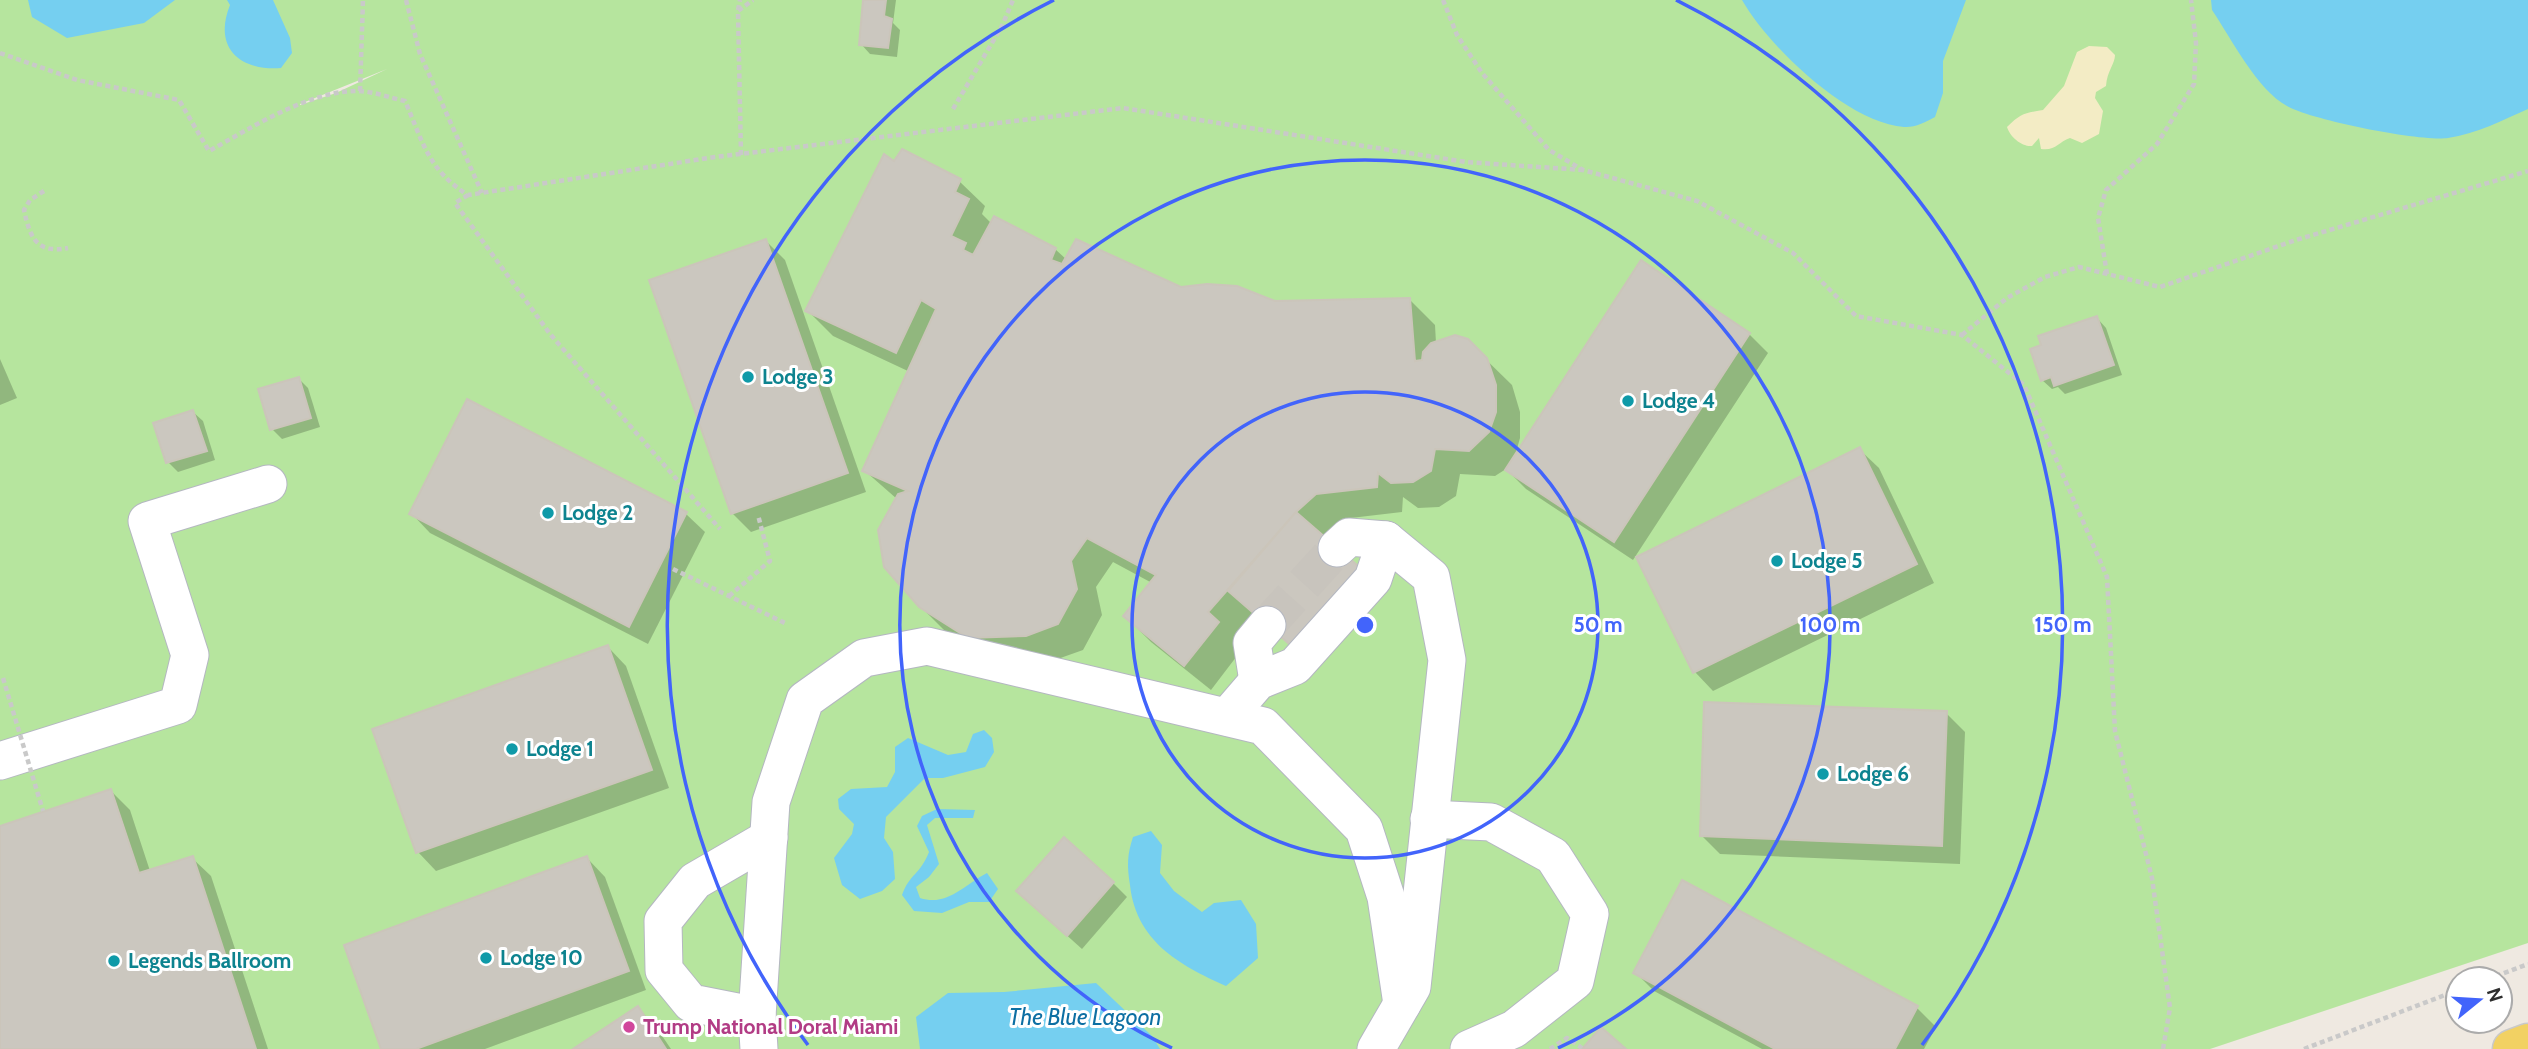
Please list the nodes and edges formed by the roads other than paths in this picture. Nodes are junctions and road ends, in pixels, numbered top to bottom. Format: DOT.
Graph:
graph roads {
  1 [pos="268,484"];
  2 [pos="1386,540"];
  3 [pos="1337,548"];
  4 [pos="1267,625"];
  5 [pos="1258,681"];
  6 [pos="1227,717"];
  7 [pos="0,761"];
  8 [pos="1429,819"];
  9 [pos="769,838"];
  10 [pos="1402,1004"];
  11 [pos="758,1032"];
  12 [pos="2528,1043"];
  13 [pos="1384,1048"];
  14 [pos="1469,1049"];
  15 [pos="2512,1049"];
  1 -- 7 [label="lane"];
  2 -- 3 [label="lane"];
  2 -- 5 [label="lane"];
  2 -- 8 [label="lane"];
  4 -- 5 [label="lane"];
  5 -- 6 [label="lane"];
  6 -- 9 [label="lane"];
  6 -- 10 [label="lane"];
  8 -- 10 [label="lane"];
  8 -- 14 [label="lane"];
  9 -- 11 [label="lane"];
  9 -- 11 [label="lane"];
  10 -- 13 [label="lane"];
  12 -- 15 [label="main road"];
}
